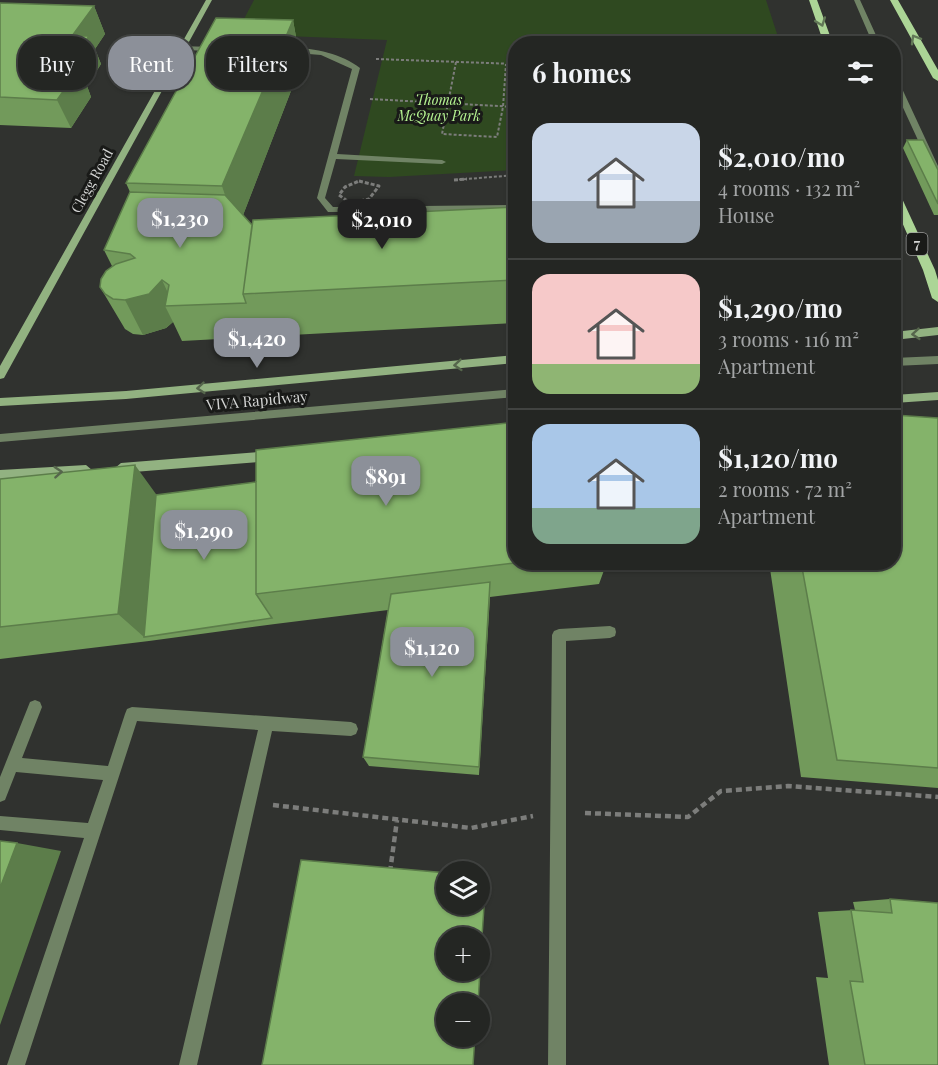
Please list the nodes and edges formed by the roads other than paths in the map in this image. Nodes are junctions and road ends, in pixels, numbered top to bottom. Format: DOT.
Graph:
graph roads {
  1 [pos="209,0"];
  2 [pos="813,0"];
  3 [pos="857,0"];
  4 [pos="894,0"];
  5 [pos="189,36"];
  6 [pos="826,36"];
  7 [pos="873,36"];
  8 [pos="309,51"];
  9 [pos="938,78"];
  10 [pos="159,90"];
  11 [pos="901,95"];
  12 [pos="332,156"];
  13 [pos="442,162"];
  14 [pos="938,175"];
  15 [pos="508,208"];
  16 [pos="901,208"];
  17 [pos="938,298"];
  18 [pos="938,332"];
  19 [pos="901,335"];
  20 [pos="508,360"];
  21 [pos="938,360"];
  22 [pos="901,362"];
  23 [pos="0,375"];
  24 [pos="508,394"];
  25 [pos="938,396"];
  26 [pos="901,399"];
  27 [pos="0,402"];
  28 [pos="0,438"];
  29 [pos="278,455"];
  30 [pos="0,475"];
  31 [pos="610,632"];
  32 [pos="35,707"];
  33 [pos="267,723"];
  34 [pos="351,729"];
  35 [pos="12,764"];
  36 [pos="112,774"];
  37 [pos="0,795"];
  38 [pos="0,823"];
  39 [pos="93,831"];
  40 [pos="16,1065"];
  41 [pos="188,1065"];
  42 [pos="557,1065"];
  1 -- 5 [label="main road, Clegg Road"];
  2 -- 6 [label="main road, one-way"];
  3 -- 7 [label="lane"];
  9 -- 4 [label="main road, one-way"];
  8 -- 12 [label="lane"];
  10 -- 23 [label="main road, Clegg Road"];
  11 -- 14 [label="lane"];
  12 -- 13 [label="lane"];
  12 -- 15 [label="lane"];
  16 -- 17 [label="main road, 7"];
  18 -- 19 [label="main road, one-way"];
  20 -- 27 [label="main road, one-way"];
  21 -- 22 [label="lane"];
  24 -- 28 [label="lane, VIVA Rapidway"];
  25 -- 26 [label="main road"];
  30 -- 29 [label="main road, one-way"];
  31 -- 42 [label="lane"];
  32 -- 35 [label="lane"];
  33 -- 34 [label="lane"];
  33 -- 36 [label="lane"];
  33 -- 41 [label="lane"];
  35 -- 36 [label="lane"];
  35 -- 37 [label="lane"];
  36 -- 39 [label="lane"];
  38 -- 39 [label="lane"];
  39 -- 40 [label="lane"];
}
